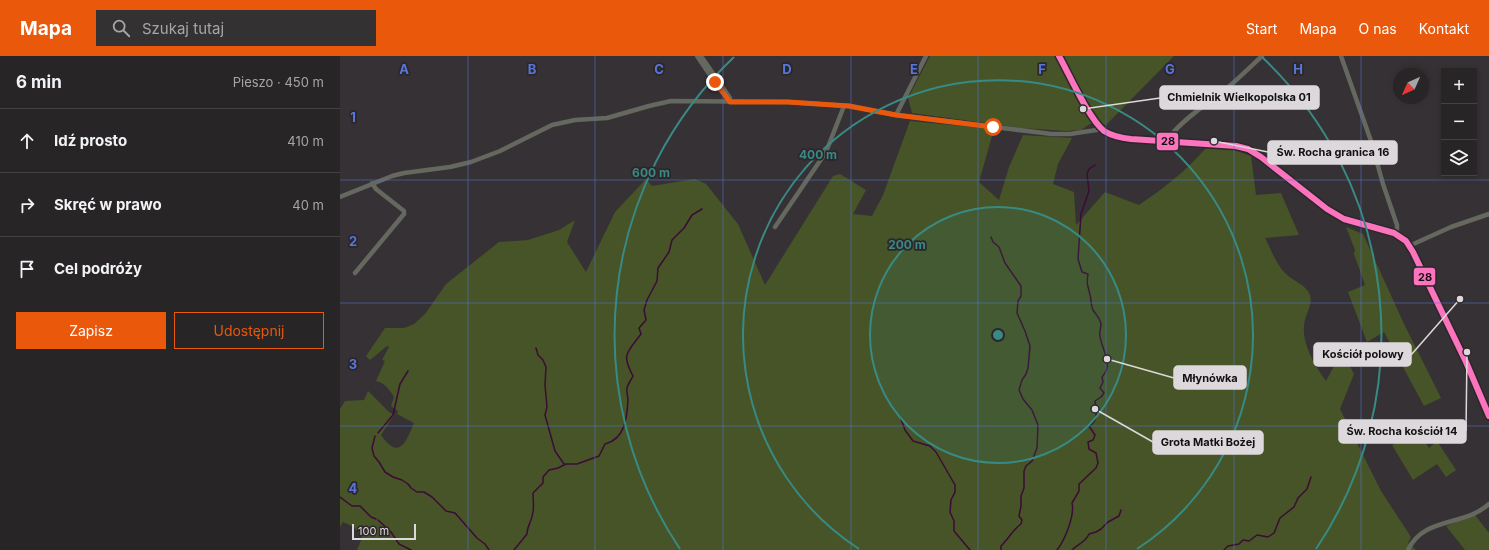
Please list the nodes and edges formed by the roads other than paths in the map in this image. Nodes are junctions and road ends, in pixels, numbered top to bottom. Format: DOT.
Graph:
graph roads {
  1 [pos="697,56"];
  2 [pos="701,56"];
  3 [pos="926,56"];
  4 [pos="1059,56"];
  5 [pos="1262,56"];
  6 [pos="1340,56"];
  7 [pos="730,101"];
  8 [pos="844,106"];
  9 [pos="896,115"];
  10 [pos="1103,130"];
  11 [pos="1167,142"];
  12 [pos="372,184"];
  13 [pos="340,197"];
  14 [pos="1489,214"];
  15 [pos="775,226"];
  16 [pos="1397,234"];
  17 [pos="1410,246"];
  18 [pos="355,273"];
  19 [pos="1489,416"];
  20 [pos="1489,504"];
  21 [pos="1408,550"];
  1 -- 7 [label="street"];
  2 -- 7 [label="street"];
  3 -- 9 [label="street"];
  4 -- 10 [label="street"];
  5 -- 11 [label="street"];
  6 -- 16 [label="street"];
  7 -- 8 [label="street"];
  7 -- 12 [label="street"];
  8 -- 9 [label="street"];
  8 -- 15 [label="street"];
  9 -- 10 [label="street"];
  10 -- 11 [label="street"];
  11 -- 16 [label="street"];
  12 -- 13 [label="street"];
  12 -- 18 [label="street"];
  14 -- 17 [label="street"];
  16 -- 17 [label="street"];
  17 -- 19 [label="street"];
  20 -- 21 [label="street"];
}
